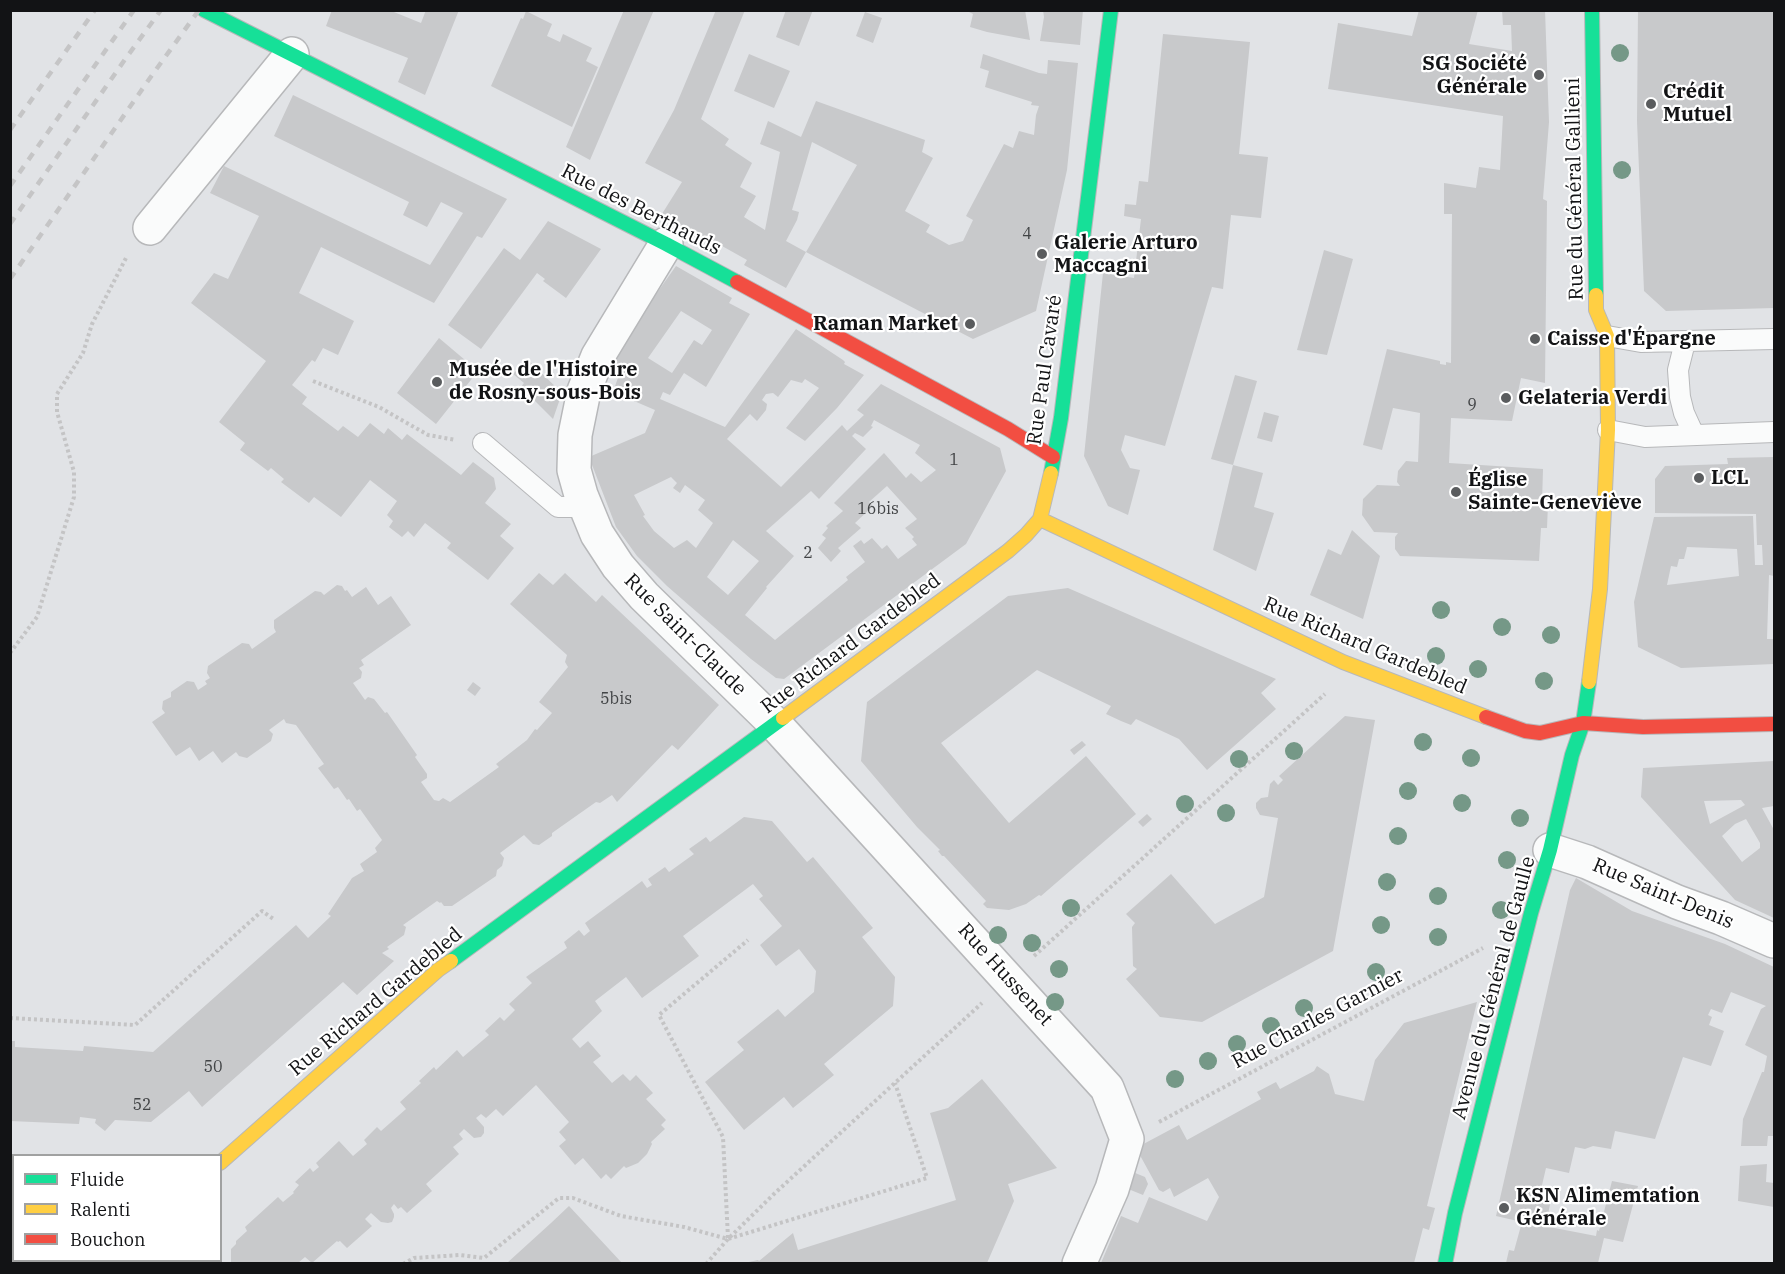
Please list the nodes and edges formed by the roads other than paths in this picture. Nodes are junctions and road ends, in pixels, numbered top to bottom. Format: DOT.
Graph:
graph roads {
  1 [pos="204,10"];
  2 [pos="1111,10"];
  3 [pos="1592,10"];
  4 [pos="292,54"];
  5 [pos="150,228"];
  6 [pos="666,244"];
  7 [pos="1607,336"];
  8 [pos="1774,339"];
  9 [pos="1685,342"];
  10 [pos="1608,430"];
  11 [pos="1774,432"];
  12 [pos="1694,435"];
  13 [pos="483,442"];
  14 [pos="1053,457"];
  15 [pos="586,507"];
  16 [pos="1040,519"];
  17 [pos="1583,723"];
  18 [pos="1774,723"];
  19 [pos="775,724"];
  20 [pos="1550,849"];
  21 [pos="1774,941"];
  22 [pos="222,1161"];
  23 [pos="1079,1263"];
  24 [pos="1445,1263"];
  1 -- 4 [label="main road, Rue des Berthauds"];
  2 -- 14 [label="main road, Rue Paul Cavaré"];
  3 -- 7 [label="main road, Rue du Général Gallieni"];
  4 -- 5 [label="street"];
  4 -- 6 [label="main road, Rue des Berthauds"];
  6 -- 14 [label="main road, Rue des Berthauds"];
  6 -- 15 [label="street, Rue Saint-Claude"];
  7 -- 9 [label="lane"];
  7 -- 10 [label="main road, Rue du Général Gallieni"];
  8 -- 9 [label="lane"];
  9 -- 12 [label="lane"];
  10 -- 12 [label="lane"];
  10 -- 17 [label="main road, Rue du Général Gallieni"];
  11 -- 12 [label="lane"];
  13 -- 15 [label="lane"];
  14 -- 16 [label="main road, Rue Paul Cavaré"];
  15 -- 19 [label="street, Rue Saint-Claude"];
  16 -- 17 [label="main road, Rue Richard Gardebled"];
  16 -- 19 [label="main road, Rue Richard Gardebled"];
  17 -- 18 [label="main road, Rue Richard Gardebled"];
  17 -- 20 [label="main road, Avenue du Général de Gaulle"];
  19 -- 22 [label="main road, Rue Richard Gardebled"];
  19 -- 23 [label="street, Rue Hussenet"];
  20 -- 21 [label="street, Rue Saint-Denis"];
  20 -- 24 [label="main road, Avenue du Général de Gaulle"];
}
